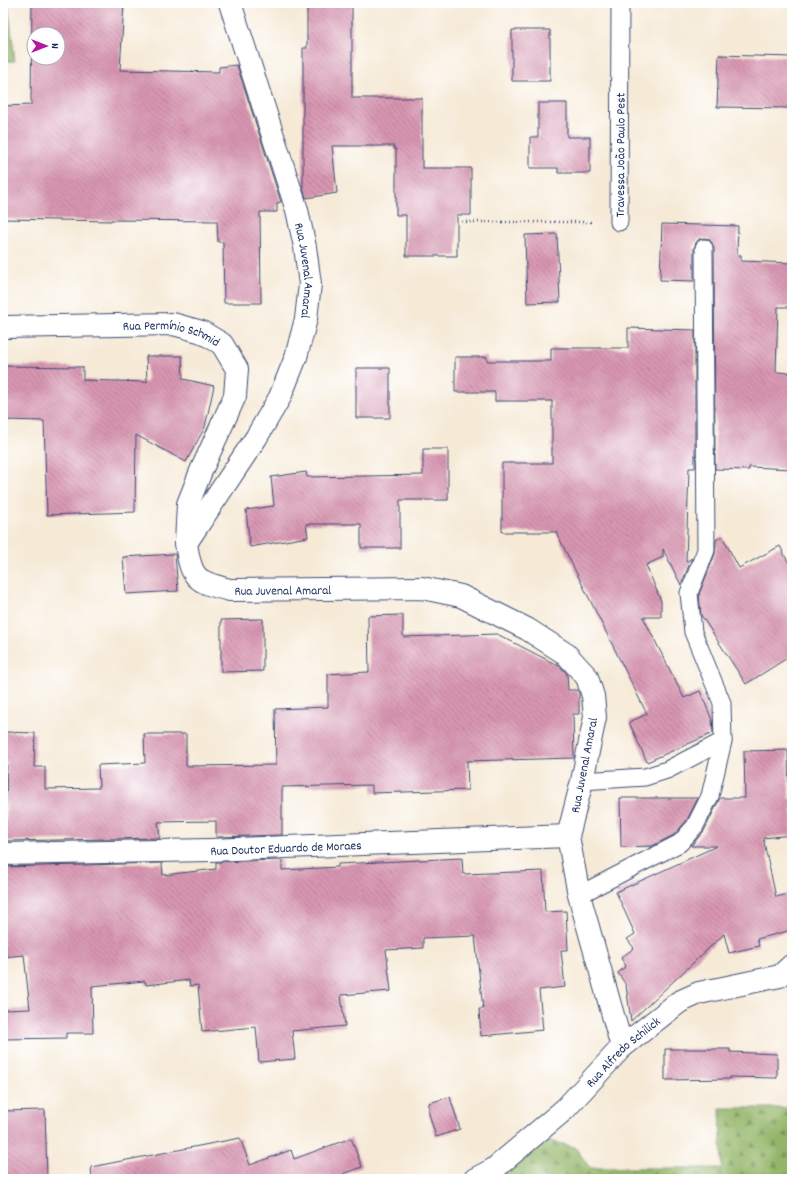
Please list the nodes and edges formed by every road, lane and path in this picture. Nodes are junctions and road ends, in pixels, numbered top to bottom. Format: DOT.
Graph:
graph roads {
  1 [pos="230,3"];
  2 [pos="620,3"];
  3 [pos="462,222"];
  4 [pos="619,222"];
  5 [pos="704,248"];
  6 [pos="3,328"];
  7 [pos="186,543"];
  8 [pos="723,741"];
  9 [pos="582,781"];
  10 [pos="568,836"];
  11 [pos="3,854"];
  12 [pos="579,895"];
  13 [pos="792,965"];
  14 [pos="622,1047"];
  15 [pos="475,1179"];
  1 -- 7 [label="street, Rua Juvenal Amaral"];
  2 -- 4 [label="lane, Travessa João Paulo Pest"];
  3 -- 4 [label="path, Travessa João Paulo Pest"];
  5 -- 8 [label="lane"];
  6 -- 7 [label="street, Rua Permínio Schmid"];
  7 -- 9 [label="street, Rua Juvenal Amaral"];
  8 -- 9 [label="lane"];
  8 -- 12 [label="lane"];
  9 -- 10 [label="street, Rua Juvenal Amaral"];
  10 -- 11 [label="street, Rua Doutor Eduardo de Moraes"];
  10 -- 12 [label="street, Rua Juvenal Amaral"];
  12 -- 14 [label="street, Rua Juvenal Amaral"];
  13 -- 14 [label="street, Rua Alfredo Schilick"];
  14 -- 15 [label="street, Rua Alfredo Schilick"];
}
